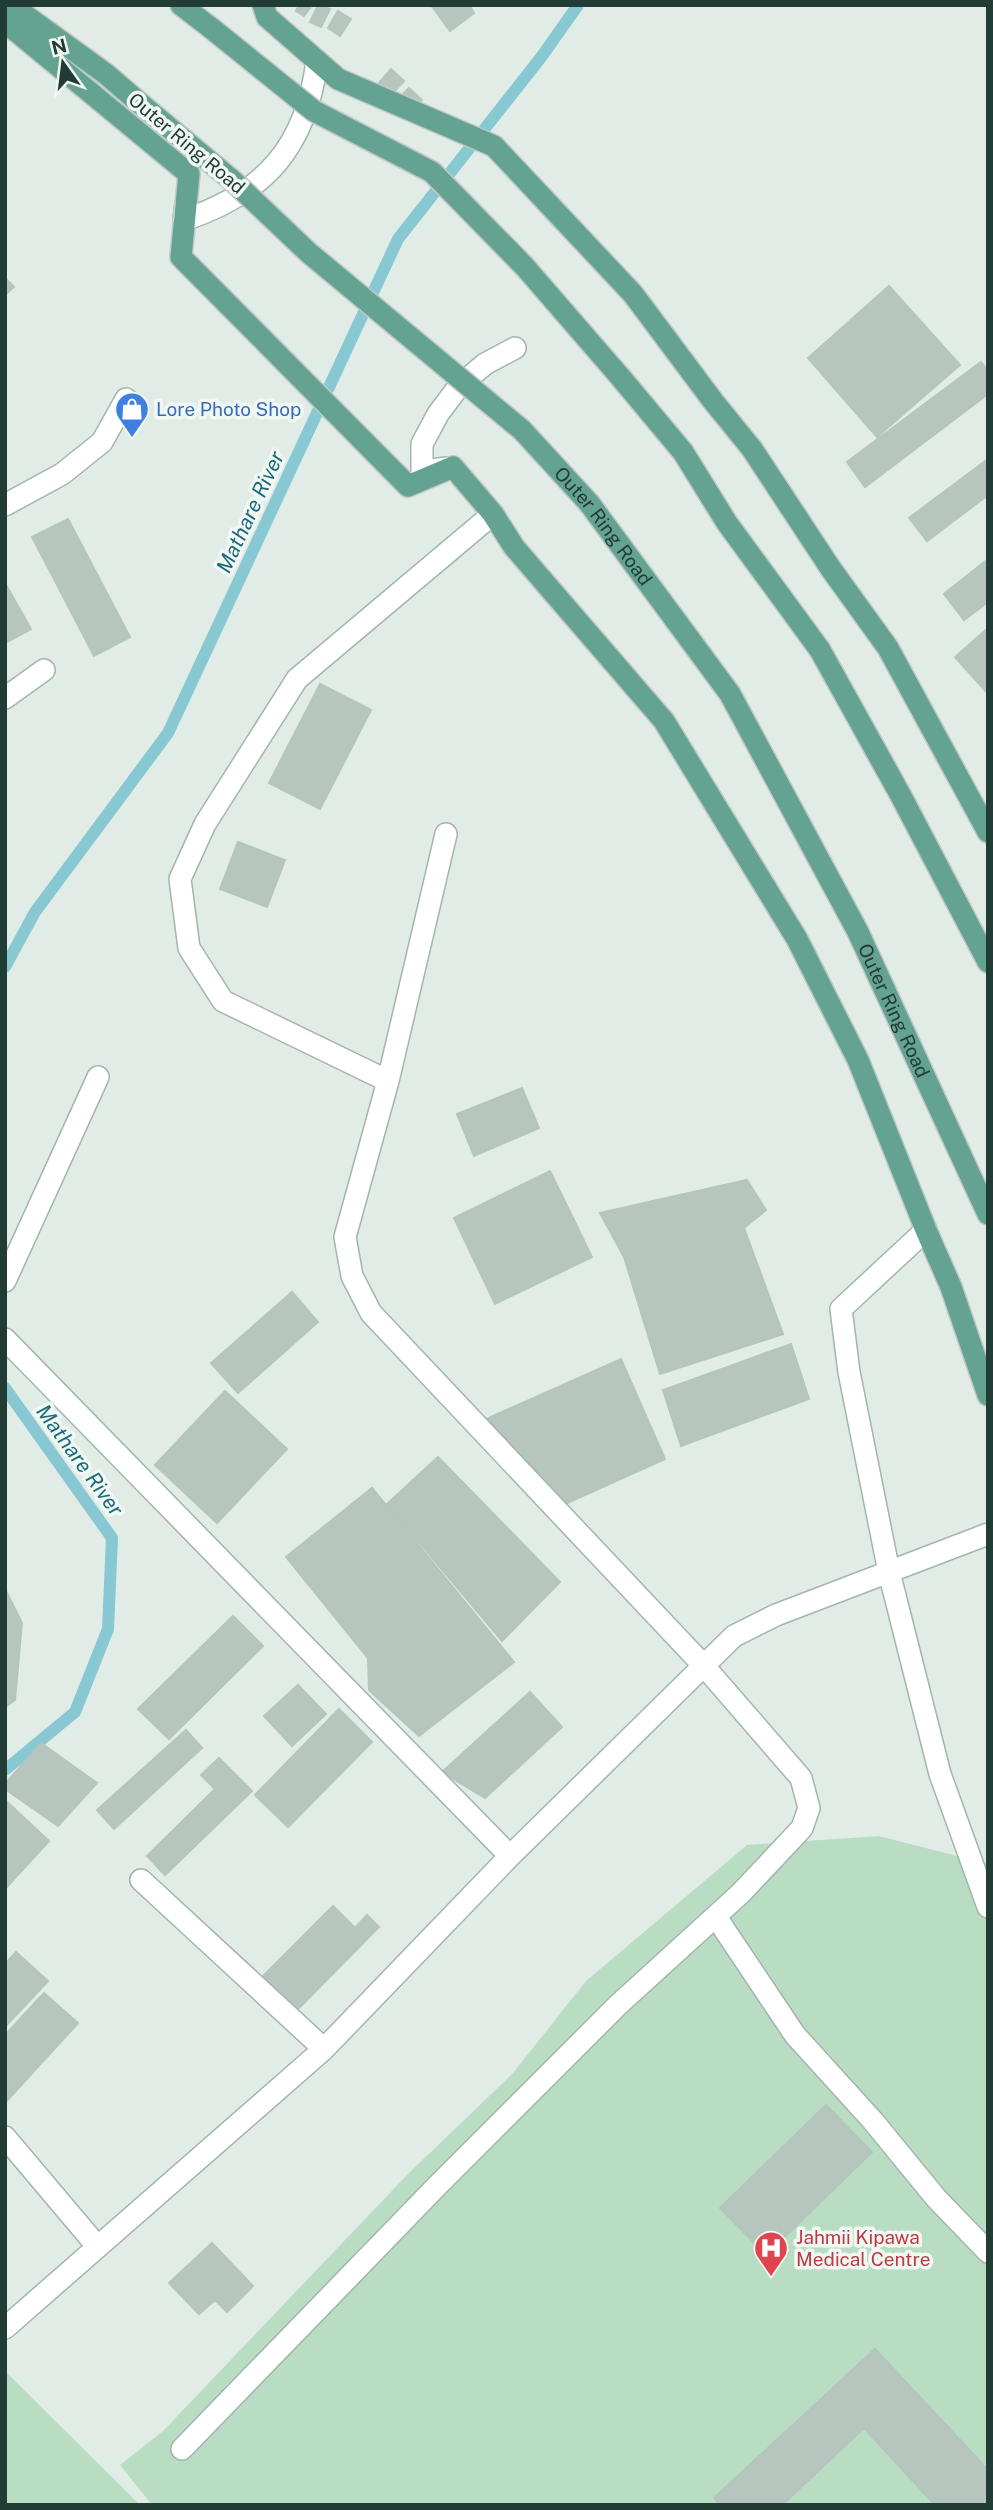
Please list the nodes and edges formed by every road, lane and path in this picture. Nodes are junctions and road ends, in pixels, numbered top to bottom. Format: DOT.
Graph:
graph roads {
  1 [pos="11,5"];
  2 [pos="181,5"];
  3 [pos="263,5"];
  4 [pos="5,22"];
  5 [pos="317,61"];
  6 [pos="189,174"];
  7 [pos="515,348"];
  8 [pos="126,399"];
  9 [pos="453,467"];
  10 [pos="5,505"];
  11 [pos="493,514"];
  12 [pos="44,670"];
  13 [pos="5,698"];
  14 [pos="988,832"];
  15 [pos="446,834"];
  16 [pos="988,962"];
  17 [pos="99,1077"];
  18 [pos="388,1081"];
  19 [pos="987,1211"];
  20 [pos="926,1230"];
  21 [pos="5,1281"];
  22 [pos="5,1339"];
  23 [pos="988,1395"];
  24 [pos="988,1534"];
  25 [pos="889,1572"];
  26 [pos="704,1666"];
  27 [pos="510,1856"];
  28 [pos="141,1880"];
  29 [pos="988,1907"];
  30 [pos="716,1917"];
  31 [pos="324,2049"];
  32 [pos="5,2137"];
  33 [pos="97,2246"];
  34 [pos="988,2252"];
  35 [pos="5,2328"];
  36 [pos="182,2449"];
  1 -- 19 [label="main road, Outer Ring Road, bridge"];
  2 -- 16 [label="main road, bridge"];
  3 -- 5 [label="main road"];
  4 -- 6 [label="main road, Outer Ring Road"];
  5 -- 6 [label="street"];
  5 -- 14 [label="main road"];
  6 -- 9 [label="main road"];
  7 -- 9 [label="street"];
  8 -- 10 [label="street"];
  9 -- 11 [label="main road"];
  11 -- 18 [label="street"];
  11 -- 20 [label="main road"];
  12 -- 13 [label="street"];
  15 -- 18 [label="street"];
  17 -- 21 [label="street"];
  18 -- 26 [label="street"];
  20 -- 23 [label="main road"];
  20 -- 25 [label="street"];
  22 -- 27 [label="street"];
  24 -- 25 [label="street"];
  25 -- 26 [label="street"];
  25 -- 29 [label="street"];
  26 -- 27 [label="street"];
  26 -- 30 [label="street"];
  27 -- 31 [label="street"];
  28 -- 31 [label="street"];
  30 -- 34 [label="street"];
  30 -- 36 [label="street"];
  31 -- 33 [label="street"];
  32 -- 33 [label="street"];
  33 -- 35 [label="street"];
}
